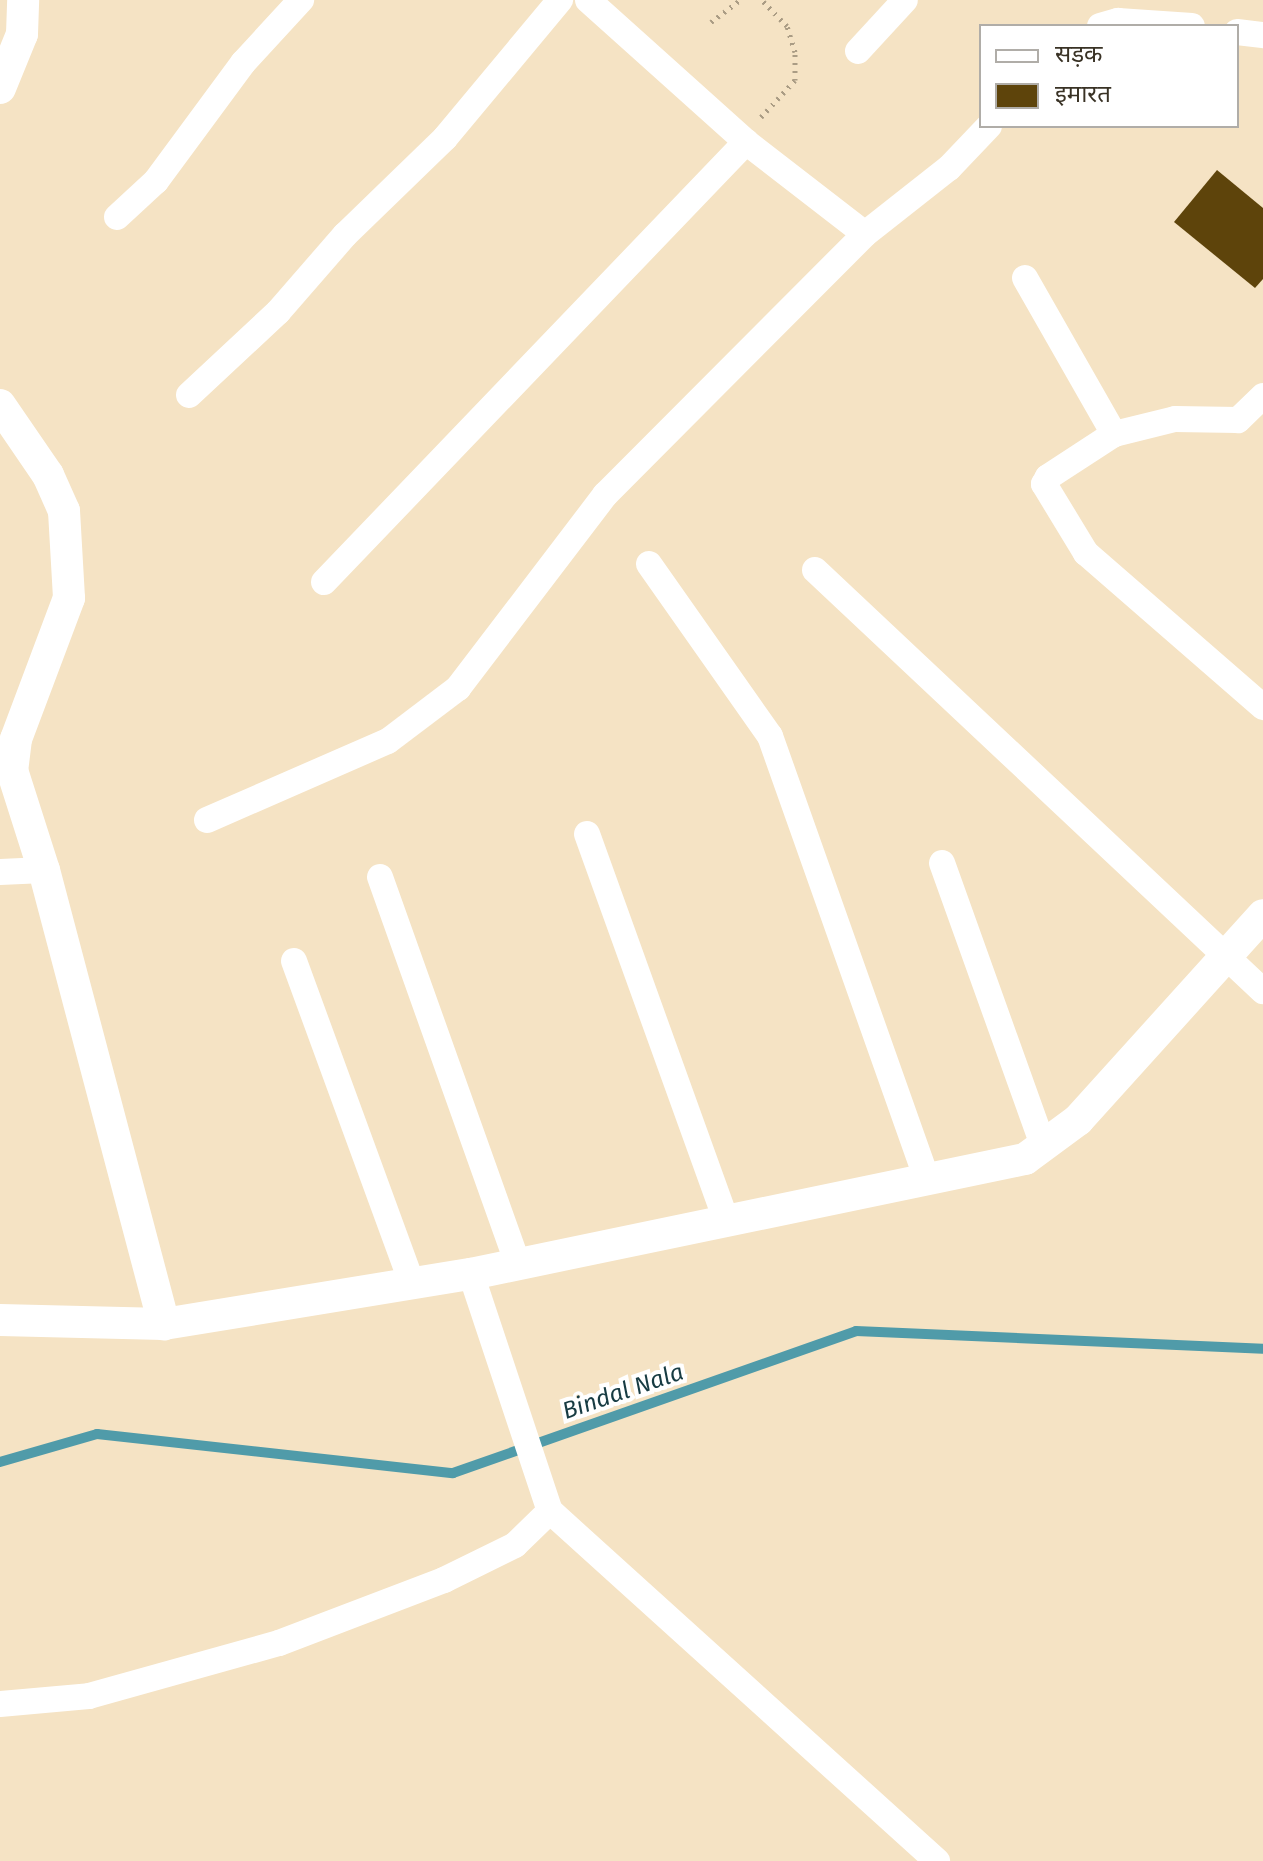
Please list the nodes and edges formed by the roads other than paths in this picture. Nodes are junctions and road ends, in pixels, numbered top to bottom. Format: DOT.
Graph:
graph roads {
  1 [pos="23,0"];
  2 [pos="301,0"];
  3 [pos="560,0"];
  4 [pos="588,0"];
  5 [pos="905,0"];
  6 [pos="1107,24"];
  7 [pos="1162,24"];
  8 [pos="1239,32"];
  9 [pos="1263,35"];
  10 [pos="858,51"];
  11 [pos="0,88"];
  12 [pos="987,128"];
  13 [pos="746,142"];
  14 [pos="117,217"];
  15 [pos="865,234"];
  16 [pos="1025,278"];
  17 [pos="189,395"];
  18 [pos="1263,396"];
  19 [pos="0,405"];
  20 [pos="1114,434"];
  21 [pos="649,564"];
  22 [pos="815,570"];
  23 [pos="324,582"];
  24 [pos="1263,707"];
  25 [pos="6,742"];
  26 [pos="207,820"];
  27 [pos="587,834"];
  28 [pos="942,863"];
  29 [pos="44,870"];
  30 [pos="0,872"];
  31 [pos="380,877"];
  32 [pos="1263,915"];
  33 [pos="1227,955"];
  34 [pos="294,961"];
  35 [pos="1263,991"];
  36 [pos="1043,1145"];
  37 [pos="927,1179"];
  38 [pos="726,1221"];
  39 [pos="518,1264"];
  40 [pos="471,1274"];
  41 [pos="412,1284"];
  42 [pos="0,1320"];
  43 [pos="164,1324"];
  44 [pos="546,1504"];
  45 [pos="0,1704"];
  46 [pos="937,1861"];
  1 -- 11 [label="street"];
  2 -- 14 [label="street"];
  3 -- 17 [label="street"];
  4 -- 13 [label="street"];
  5 -- 10 [label="street"];
  6 -- 7 [label="street"];
  8 -- 9 [label="street"];
  12 -- 15 [label="street"];
  13 -- 15 [label="street"];
  13 -- 23 [label="street"];
  15 -- 26 [label="street"];
  16 -- 20 [label="street"];
  18 -- 20 [label="street"];
  19 -- 25 [label="street"];
  20 -- 24 [label="street"];
  21 -- 37 [label="street"];
  22 -- 33 [label="street"];
  25 -- 29 [label="street"];
  27 -- 38 [label="street"];
  28 -- 36 [label="street"];
  29 -- 30 [label="street"];
  29 -- 43 [label="street"];
  31 -- 39 [label="street"];
  32 -- 33 [label="street"];
  33 -- 35 [label="street"];
  33 -- 36 [label="street"];
  34 -- 41 [label="street"];
  36 -- 37 [label="street"];
  37 -- 38 [label="street"];
  38 -- 39 [label="street"];
  39 -- 40 [label="street"];
  40 -- 41 [label="street"];
  40 -- 44 [label="street"];
  41 -- 43 [label="street"];
  42 -- 43 [label="street"];
  44 -- 45 [label="street"];
  44 -- 46 [label="street"];
}
